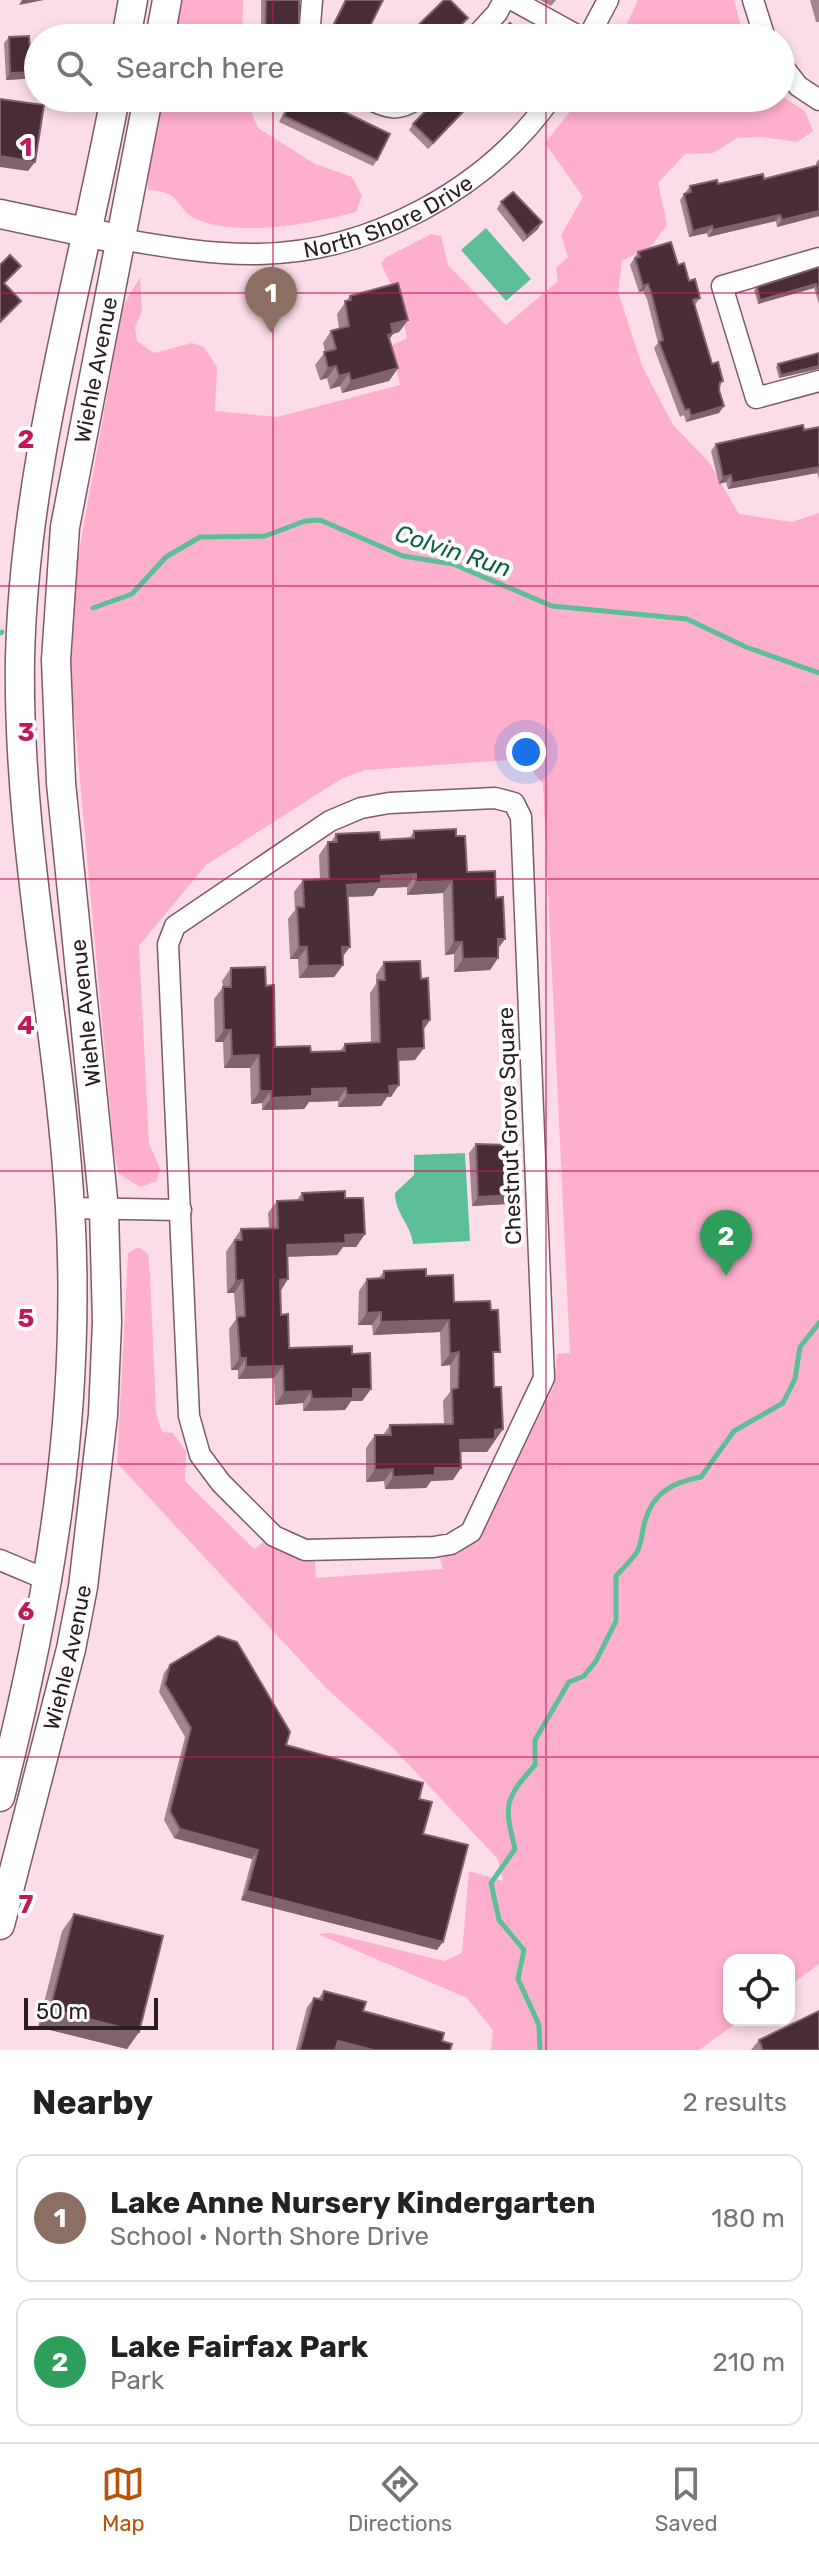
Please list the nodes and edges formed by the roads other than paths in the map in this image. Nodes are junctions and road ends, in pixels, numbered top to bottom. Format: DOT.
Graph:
graph roads {
  1 [pos="133,0"];
  2 [pos="167,0"];
  3 [pos="312,0"];
  4 [pos="504,0"];
  5 [pos="513,0"];
  6 [pos="608,0"];
  7 [pos="753,0"];
  8 [pos="129,24"];
  9 [pos="163,24"];
  10 [pos="310,24"];
  11 [pos="485,24"];
  12 [pos="558,24"];
  13 [pos="593,24"];
  14 [pos="761,24"];
  15 [pos="795,82"];
  16 [pos="819,100"];
  17 [pos="112,112"];
  18 [pos="145,112"];
  19 [pos="539,112"];
  20 [pos="0,214"];
  21 [pos="87,232"];
  22 [pos="120,239"];
  23 [pos="819,258"];
  24 [pos="819,381"];
  25 [pos="70,1208"];
  26 [pos="104,1209"];
  27 [pos="181,1210"];
  28 [pos="0,1560"];
  29 [pos="50,1581"];
  30 [pos="0,1797"];
  31 [pos="0,1925"];
  1 -- 8 [label="main road"];
  2 -- 9 [label="main road"];
  3 -- 10 [label="street"];
  4 -- 11 [label="street"];
  5 -- 12 [label="street"];
  6 -- 13 [label="street"];
  7 -- 14 [label="street"];
  15 -- 16 [label="street"];
  17 -- 21 [label="main road, Wiehle Avenue"];
  18 -- 22 [label="main road, Wiehle Avenue"];
  19 -- 22 [label="street, North Shore Drive"];
  20 -- 21 [label="main road, North Shore Drive"];
  21 -- 22 [label="main road, North Shore Drive"];
  21 -- 25 [label="main road, Wiehle Avenue"];
  22 -- 26 [label="main road, Wiehle Avenue"];
  23 -- 24 [label="street"];
  25 -- 26 [label="street"];
  25 -- 29 [label="main road, Wiehle Avenue"];
  26 -- 27 [label="street"];
  26 -- 31 [label="main road, Wiehle Avenue"];
  27 -- 27 [label="street, Chestnut Grove Square"];
  28 -- 29 [label="street"];
  29 -- 30 [label="main road, Wiehle Avenue"];
}
